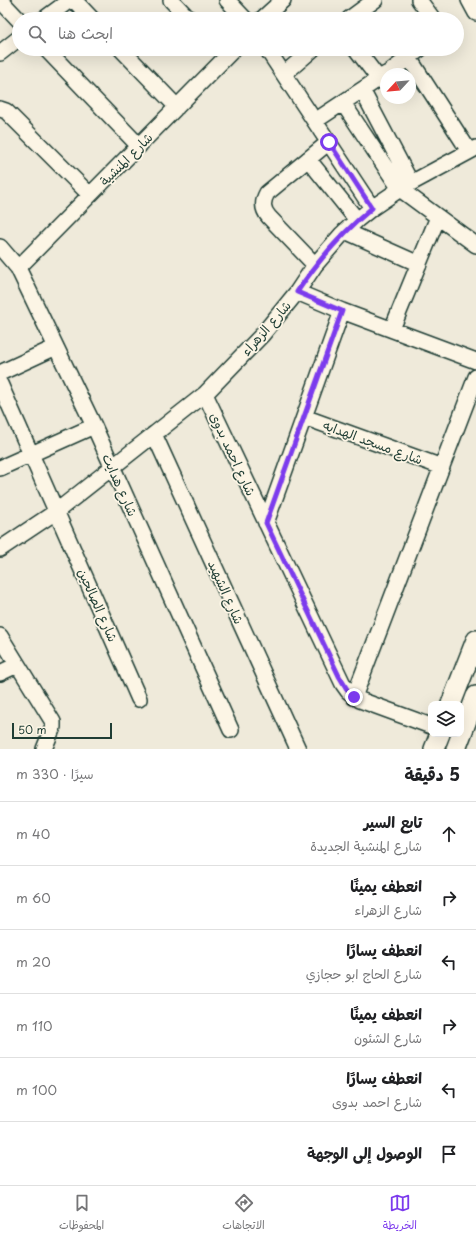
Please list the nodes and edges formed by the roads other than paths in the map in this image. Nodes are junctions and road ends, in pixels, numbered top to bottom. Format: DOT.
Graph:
graph roads {
  1 [pos="0,0"];
  2 [pos="70,0"];
  3 [pos="74,0"];
  4 [pos="171,0"];
  5 [pos="226,0"];
  6 [pos="282,0"];
  7 [pos="374,0"];
  8 [pos="419,0"];
  9 [pos="469,0"];
  10 [pos="54,12"];
  11 [pos="85,12"];
  12 [pos="182,12"];
  13 [pos="237,12"];
  14 [pos="269,12"];
  15 [pos="358,12"];
  16 [pos="428,12"];
  17 [pos="12,13"];
  18 [pos="476,13"];
  19 [pos="12,44"];
  20 [pos="0,53"];
  21 [pos="53,56"];
  22 [pos="128,56"];
  23 [pos="222,56"];
  24 [pos="272,56"];
  25 [pos="305,56"];
  26 [pos="363,56"];
  27 [pos="411,56"];
  28 [pos="417,56"];
  29 [pos="395,68"];
  30 [pos="380,72"];
  31 [pos="284,74"];
  32 [pos="380,79"];
  33 [pos="362,90"];
  34 [pos="342,103"];
  35 [pos="177,108"];
  36 [pos="0,109"];
  37 [pos="315,121"];
  38 [pos="329,142"];
  39 [pos="139,146"];
  40 [pos="472,150"];
  41 [pos="308,159"];
  42 [pos="406,186"];
  43 [pos="90,195"];
  44 [pos="372,208"];
  45 [pos="438,217"];
  46 [pos="357,220"];
  47 [pos="345,232"];
  48 [pos="476,245"];
  49 [pos="0,247"];
  50 [pos="419,264"];
  51 [pos="315,265"];
  52 [pos="18,268"];
  53 [pos="297,292"];
  54 [pos="342,311"];
  55 [pos="392,329"];
  56 [pos="56,347"];
  57 [pos="476,361"];
  58 [pos="0,373"];
  59 [pos="476,378"];
  60 [pos="0,384"];
  61 [pos="205,394"];
  62 [pos="304,417"];
  63 [pos="94,426"];
  64 [pos="154,434"];
  65 [pos="31,454"];
  66 [pos="442,467"];
  67 [pos="0,468"];
  68 [pos="112,468"];
  69 [pos="57,511"];
  70 [pos="266,523"];
  71 [pos="0,549"];
  72 [pos="0,636"];
  73 [pos="476,640"];
  74 [pos="18,664"];
  75 [pos="0,673"];
  76 [pos="476,696"];
  77 [pos="354,697"];
  78 [pos="139,699"];
  79 [pos="452,701"];
  80 [pos="428,725"];
  81 [pos="231,730"];
  82 [pos="439,737"];
  83 [pos="44,749"];
  84 [pos="298,749"];
  85 [pos="434,749"];
  86 [pos="456,749"];
  1 -- 17 [label="street"];
  2 -- 10 [label="street"];
  3 -- 11 [label="street"];
  4 -- 12 [label="street"];
  5 -- 13 [label="street"];
  6 -- 14 [label="street"];
  7 -- 15 [label="street"];
  8 -- 16 [label="street"];
  9 -- 18 [label="street"];
  19 -- 20 [label="street"];
  21 -- 39 [label="street"];
  22 -- 35 [label="street"];
  23 -- 35 [label="street, شارع المنشية"];
  24 -- 31 [label="street"];
  25 -- 31 [label="street"];
  26 -- 30 [label="street"];
  27 -- 29 [label="street"];
  28 -- 40 [label="street"];
  31 -- 37 [label="street"];
  32 -- 33 [label="street"];
  33 -- 34 [label="street"];
  33 -- 42 [label="street"];
  34 -- 37 [label="street"];
  34 -- 42 [label="street"];
  35 -- 39 [label="street, شارع المنشية"];
  36 -- 43 [label="street"];
  37 -- 38 [label="street"];
  38 -- 41 [label="street"];
  38 -- 44 [label="street"];
  39 -- 43 [label="street, شارع المنشية"];
  40 -- 42 [label="street, شارع الزهراء"];
  41 -- 46 [label="street"];
  41 -- 51 [label="street"];
  42 -- 44 [label="street, شارع الزهراء"];
  42 -- 45 [label="street"];
  43 -- 52 [label="street, شارع المنشية"];
  44 -- 46 [label="street, شارع الزهراء"];
  45 -- 48 [label="street"];
  45 -- 50 [label="street"];
  46 -- 47 [label="street, شارع الزهراء"];
  47 -- 50 [label="street"];
  47 -- 51 [label="street, شارع الزهراء"];
  49 -- 52 [label="street, شارع هدايت"];
  50 -- 55 [label="street"];
  51 -- 53 [label="street, شارع الزهراء"];
  52 -- 56 [label="street, شارع هدايت"];
  53 -- 54 [label="street"];
  53 -- 61 [label="street, شارع الزهراء"];
  54 -- 55 [label="street"];
  54 -- 62 [label="street"];
  55 -- 57 [label="street"];
  56 -- 58 [label="street"];
  56 -- 63 [label="street, شارع هدايت"];
  59 -- 66 [label="street"];
  60 -- 65 [label="street, شارع الصالحين"];
  61 -- 64 [label="street, شارع الزهراء"];
  61 -- 70 [label="street, شارع احمد بدوى"];
  62 -- 66 [label="street, شارع مسجد الهدايه"];
  62 -- 70 [label="street"];
  63 -- 65 [label="street"];
  63 -- 68 [label="street, شارع هدايت"];
  64 -- 68 [label="street, شارع الزهراء"];
  64 -- 84 [label="street, شارع الشهيد"];
  65 -- 67 [label="street"];
  65 -- 69 [label="street, شارع الصالحين"];
  66 -- 77 [label="street"];
  68 -- 69 [label="street, شارع الزهراء"];
  68 -- 81 [label="street, شارع هدايت"];
  69 -- 71 [label="street, شارع الزهراء"];
  69 -- 78 [label="street, شارع الصالحين"];
  70 -- 77 [label="street, شارع احمد بدوى"];
  72 -- 74 [label="street"];
  73 -- 79 [label="main road"];
  74 -- 75 [label="street"];
  74 -- 83 [label="street"];
  76 -- 86 [label="main road"];
  77 -- 80 [label="street, شارع احمد بدوى"];
  82 -- 85 [label="main road"];
}
